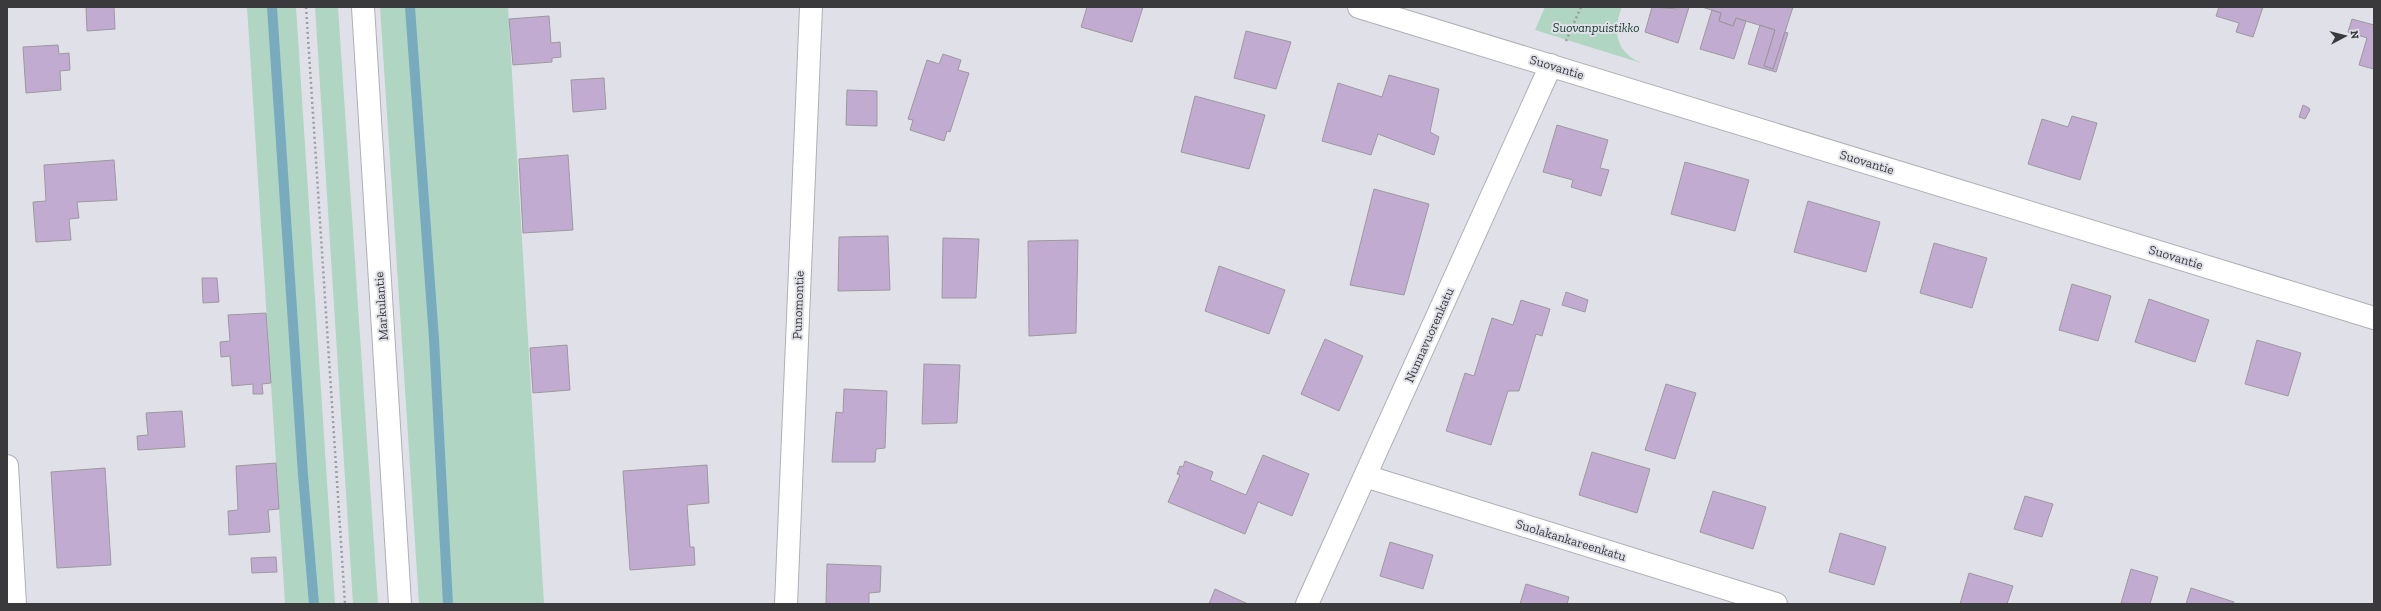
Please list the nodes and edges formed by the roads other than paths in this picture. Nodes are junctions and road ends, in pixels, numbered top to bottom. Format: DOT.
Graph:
graph roads {
  1 [pos="363,7"];
  2 [pos="811,7"];
  3 [pos="1359,7"];
  4 [pos="1551,65"];
  5 [pos="2374,318"];
  6 [pos="7,466"];
  7 [pos="1365,476"];
  8 [pos="8,513"];
  9 [pos="15,604"];
  10 [pos="400,604"];
  11 [pos="786,604"];
  12 [pos="1307,604"];
  13 [pos="1776,604"];
  1 -- 10 [label="street, Markulantie"];
  2 -- 11 [label="street, Punomontie"];
  3 -- 4 [label="street, Suovantie"];
  4 -- 5 [label="street, Suovantie"];
  4 -- 7 [label="street, Nunnavuorenkatu"];
  6 -- 8 [label="street"];
  7 -- 12 [label="street, Nunnavuorenkatu"];
  7 -- 13 [label="street, Suolakankareenkatu"];
  8 -- 9 [label="street"];
}
